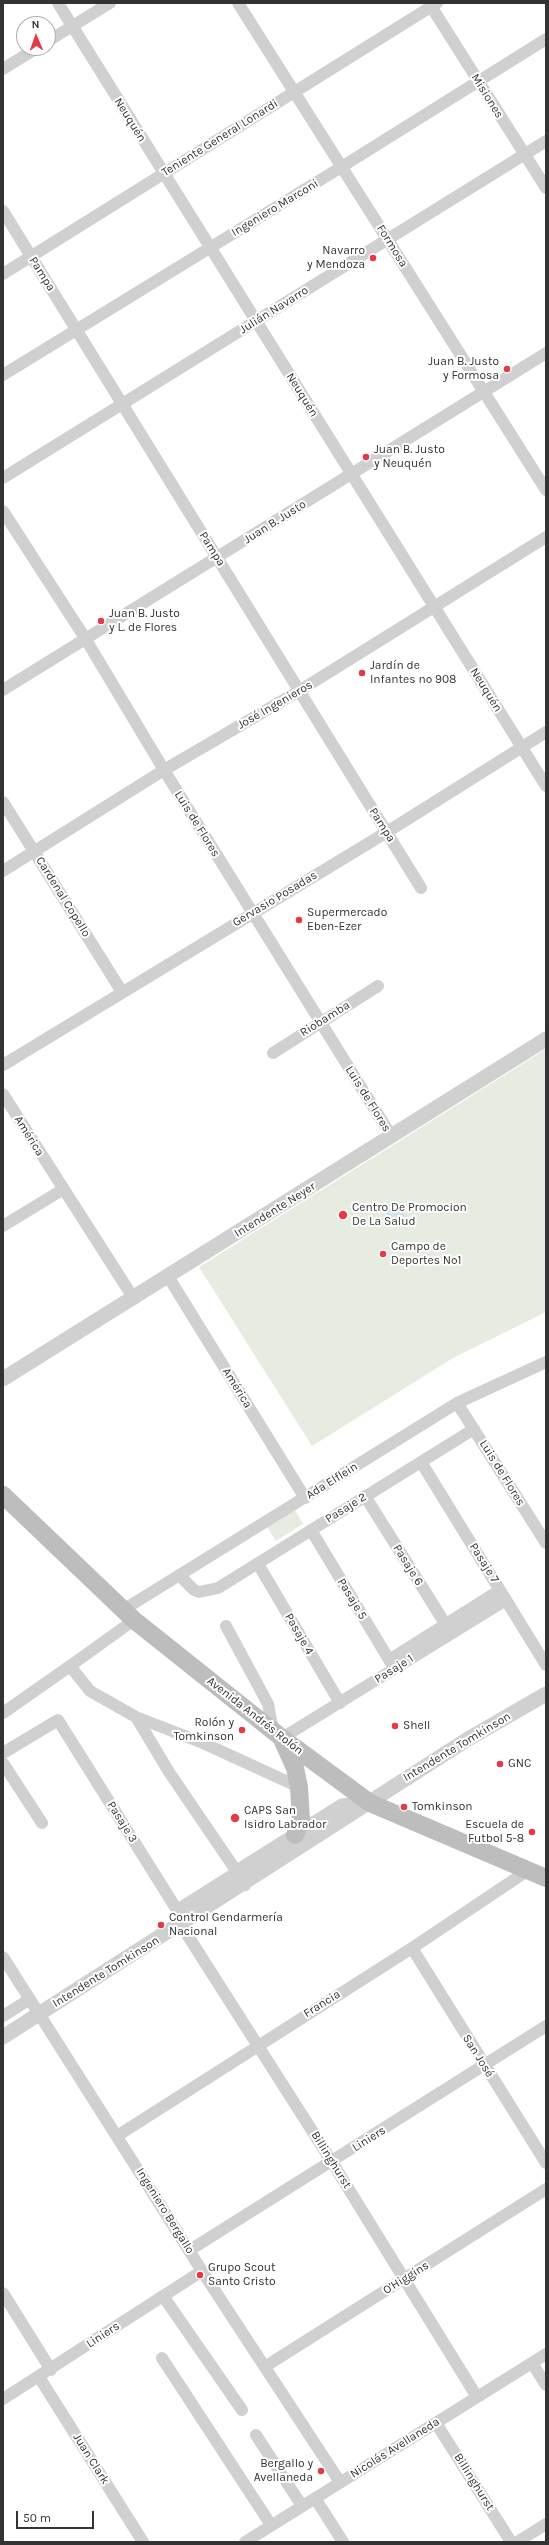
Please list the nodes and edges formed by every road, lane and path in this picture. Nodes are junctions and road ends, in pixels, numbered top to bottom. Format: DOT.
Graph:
graph roads {
  1 [pos="58,3"];
  2 [pos="110,3"];
  3 [pos="238,3"];
  4 [pos="432,4"];
  5 [pos="72,26"];
  6 [pos="56,36"];
  7 [pos="546,39"];
  8 [pos="24,56"];
  9 [pos="3,69"];
  10 [pos="478,82"];
  11 [pos="295,92"];
  12 [pos="546,141"];
  13 [pos="525,155"];
  14 [pos="343,166"];
  15 [pos="164,174"];
  16 [pos="546,188"];
  17 [pos="3,211"];
  18 [pos="388,240"];
  19 [pos="210,248"];
  20 [pos="31,256"];
  21 [pos="3,274"];
  22 [pos="256,321"];
  23 [pos="76,330"];
  24 [pos="546,353"];
  25 [pos="3,375"];
  26 [pos="484,392"];
  27 [pos="122,404"];
  28 [pos="352,474"];
  29 [pos="3,478"];
  30 [pos="546,490"];
  31 [pos="3,511"];
  32 [pos="546,537"];
  33 [pos="217,558"];
  34 [pos="435,607"];
  35 [pos="85,638"];
  36 [pos="3,690"];
  37 [pos="299,691"];
  38 [pos="546,732"];
  39 [pos="522,747"];
  40 [pos="164,770"];
  41 [pos="546,786"];
  42 [pos="3,802"];
  43 [pos="387,832"];
  44 [pos="34,851"];
  45 [pos="3,871"];
  46 [pos="421,888"];
  47 [pos="252,912"];
  48 [pos="378,986"];
  49 [pos="122,992"];
  50 [pos="321,1022"];
  51 [pos="546,1039"];
  52 [pos="273,1053"];
  53 [pos="3,1064"];
  54 [pos="3,1094"];
  55 [pos="392,1137"];
  56 [pos="62,1190"];
  57 [pos="3,1226"];
  58 [pos="169,1278"];
  59 [pos="134,1299"];
  60 [pos="546,1362"];
  61 [pos="3,1380"];
  62 [pos="457,1403"];
  63 [pos="474,1429"];
  64 [pos="421,1462"];
  65 [pos="3,1495"];
  66 [pos="365,1496"];
  67 [pos="305,1498"];
  68 [pos="310,1530"];
  69 [pos="546,1544"];
  70 [pos="258,1564"];
  71 [pos="180,1576"];
  72 [pos="503,1595"];
  73 [pos="129,1615"];
  74 [pos="226,1626"];
  75 [pos="449,1628"];
  76 [pos="391,1664"];
  77 [pos="546,1665"];
  78 [pos="70,1666"];
  79 [pos="546,1694"];
  80 [pos="340,1703"];
  81 [pos="3,1714"];
  82 [pos="136,1717"];
  83 [pos="277,1734"];
  84 [pos="3,1753"];
  85 [pos="3,1763"];
  86 [pos="299,1787"];
  87 [pos="370,1803"];
  88 [pos="42,1823"];
  89 [pos="295,1835"];
  90 [pos="527,1872"];
  91 [pos="241,1878"];
  92 [pos="546,1878"];
  93 [pos="177,1910"];
  94 [pos="181,1925"];
  95 [pos="412,1948"];
  96 [pos="3,1957"];
  97 [pos="30,2000"];
  98 [pos="38,2015"];
  99 [pos="3,2016"];
  100 [pos="546,2026"];
  101 [pos="3,2037"];
  102 [pos="256,2045"];
  103 [pos="484,2066"];
  104 [pos="117,2136"];
  105 [pos="332,2162"];
  106 [pos="546,2163"];
  107 [pos="546,2189"];
  108 [pos="190,2250"];
  109 [pos="202,2271"];
  110 [pos="404,2279"];
  111 [pos="3,2292"];
  112 [pos="163,2296"];
  113 [pos="546,2354"];
  114 [pos="162,2358"];
  115 [pos="532,2363"];
  116 [pos="266,2366"];
  117 [pos="51,2370"];
  118 [pos="39,2377"];
  119 [pos="546,2385"];
  120 [pos="477,2397"];
  121 [pos="3,2399"];
  122 [pos="242,2410"];
  123 [pos="436,2423"];
  124 [pos="256,2435"];
  125 [pos="340,2482"];
  126 [pos="315,2498"];
  127 [pos="302,2506"];
  128 [pos="546,2524"];
  129 [pos="271,2526"];
  130 [pos="143,2542"];
  131 [pos="245,2542"];
  132 [pos="343,2542"];
  133 [pos="511,2542"];
  134 [pos="517,2542"];
  1 -- 5 [label="street, Neuquén"];
  2 -- 5 [label="street"];
  3 -- 11 [label="street, Formosa"];
  4 -- 10 [label="street, Misiones"];
  4 -- 11 [label="street, Teniente General Lonardi"];
  5 -- 6 [label="street"];
  5 -- 15 [label="street, Neuquén"];
  7 -- 10 [label="street, Ingeniero Marconi"];
  8 -- 9 [label="street"];
  10 -- 13 [label="street, Misiones"];
  10 -- 14 [label="street, Ingeniero Marconi"];
  11 -- 14 [label="street, Formosa"];
  11 -- 15 [label="street, Teniente General Lonardi"];
  12 -- 13 [label="street, Julián Navarro"];
  13 -- 16 [label="street, Misiones"];
  13 -- 18 [label="street, Julián Navarro"];
  14 -- 18 [label="street, Formosa"];
  14 -- 19 [label="street, Ingeniero Marconi"];
  15 -- 19 [label="street, Neuquén"];
  15 -- 20 [label="street, Teniente General Lonardi"];
  17 -- 20 [label="street, Pampa"];
  18 -- 22 [label="street, Julián Navarro"];
  18 -- 26 [label="street, Formosa"];
  19 -- 22 [label="street, Neuquén"];
  19 -- 23 [label="street, Ingeniero Marconi"];
  20 -- 21 [label="street, Teniente General Lonardi"];
  20 -- 23 [label="street, Pampa"];
  22 -- 27 [label="street, Julián Navarro"];
  22 -- 28 [label="street, Neuquén"];
  23 -- 25 [label="street, Ingeniero Marconi"];
  23 -- 27 [label="street, Pampa"];
  24 -- 26 [label="street, Juan B. Justo"];
  26 -- 28 [label="street, Juan B. Justo"];
  26 -- 30 [label="street, Formosa"];
  27 -- 29 [label="street, Julián Navarro"];
  27 -- 33 [label="street, Pampa"];
  28 -- 33 [label="street, Juan B. Justo"];
  28 -- 34 [label="street, Neuquén"];
  31 -- 35 [label="street, Luis de Flores"];
  32 -- 34 [label="street, José Ingenieros"];
  33 -- 35 [label="street, Juan B. Justo"];
  33 -- 37 [label="street, Pampa"];
  34 -- 37 [label="street, José Ingenieros"];
  34 -- 39 [label="street, Neuquén"];
  35 -- 36 [label="street, Juan B. Justo"];
  35 -- 40 [label="street, Luis de Flores"];
  37 -- 40 [label="street, José Ingenieros"];
  37 -- 43 [label="street, Pampa"];
  38 -- 39 [label="street, Gervasio Posadas"];
  39 -- 41 [label="street, Neuquén"];
  39 -- 43 [label="street, Gervasio Posadas"];
  40 -- 44 [label="street, José Ingenieros"];
  40 -- 47 [label="street, Luis de Flores"];
  42 -- 44 [label="street, Cardenal Copello"];
  43 -- 46 [label="street, Pampa"];
  43 -- 47 [label="street, Gervasio Posadas"];
  44 -- 45 [label="street, José Ingenieros"];
  44 -- 49 [label="street, Cardenal Copello"];
  47 -- 49 [label="street, Gervasio Posadas"];
  47 -- 50 [label="street, Luis de Flores"];
  48 -- 50 [label="street, Riobamba"];
  49 -- 53 [label="street, Gervasio Posadas"];
  50 -- 52 [label="street, Riobamba"];
  50 -- 55 [label="street, Luis de Flores"];
  51 -- 55 [label="street, Intendente Neyer"];
  54 -- 56 [label="street, América"];
  55 -- 58 [label="street, Intendente Neyer"];
  56 -- 57 [label="street"];
  56 -- 59 [label="street, América"];
  58 -- 59 [label="street, Intendente Neyer"];
  58 -- 67 [label="street, América"];
  59 -- 61 [label="street, Intendente Neyer"];
  60 -- 62 [label="street, Ada Elflein"];
  62 -- 63 [label="street, Luis de Flores"];
  62 -- 67 [label="street, Ada Elflein"];
  63 -- 64 [label="street, Pasaje 2"];
  63 -- 69 [label="street, Luis de Flores"];
  64 -- 66 [label="street, Pasaje 2"];
  64 -- 72 [label="street, Pasaje 7"];
  65 -- 73 [label="main road, Avenida Andrés Rolón"];
  66 -- 68 [label="street, Pasaje 2"];
  66 -- 75 [label="street, Pasaje 6"];
  67 -- 71 [label="street, Ada Elflein"];
  68 -- 70 [label="street, Pasaje 2"];
  68 -- 76 [label="street, Pasaje 5"];
  70 -- 71 [label="street, Pasaje 2"];
  70 -- 80 [label="street, Pasaje 4"];
  71 -- 73 [label="street, Ada Elflein"];
  72 -- 75 [label="street, Pasaje 1"];
  72 -- 77 [label="street, Pasaje 7"];
  73 -- 78 [label="street, Ada Elflein"];
  73 -- 83 [label="main road, Avenida Andrés Rolón"];
  74 -- 83 [label="street"];
  75 -- 76 [label="street, Pasaje 1"];
  76 -- 80 [label="street, Pasaje 1"];
  78 -- 81 [label="street, Ada Elflein"];
  78 -- 82 [label="street"];
  79 -- 87 [label="street, Intendente Tomkinson"];
  80 -- 83 [label="street, Pasaje 1"];
  82 -- 86 [label="street"];
  82 -- 91 [label="street"];
  83 -- 86 [label="main road"];
  83 -- 87 [label="main road, Avenida Andrés Rolón"];
  84 -- 93 [label="street, Pasaje 3"];
  85 -- 88 [label="street"];
  86 -- 89 [label="main road"];
  87 -- 89 [label="street, Intendente Tomkinson"];
  87 -- 90 [label="main road, Avenida Andrés Rolón"];
  87 -- 91 [label="street, Intendente Tomkinson"];
  89 -- 91 [label="street, Intendente Tomkinson"];
  90 -- 92 [label="main road, Avenida Andrés Rolón"];
  90 -- 95 [label="street, Francia"];
  91 -- 93 [label="street, Intendente Tomkinson"];
  91 -- 94 [label="street, Intendente Tomkinson"];
  93 -- 94 [label="street, Pasaje 3"];
  94 -- 98 [label="street, Intendente Tomkinson"];
  94 -- 102 [label="street, Billinghurst"];
  95 -- 102 [label="street, Francia"];
  95 -- 103 [label="street, San José"];
  96 -- 97 [label="street, Ingeniero Bergallo"];
  97 -- 98 [label="street, Ingeniero Bergallo"];
  97 -- 99 [label="street"];
  98 -- 101 [label="street, Intendente Tomkinson"];
  98 -- 104 [label="street, Ingeniero Bergallo"];
  100 -- 103 [label="street, Liniers"];
  102 -- 104 [label="street, Francia"];
  102 -- 105 [label="street, Billinghurst"];
  103 -- 105 [label="street, Liniers"];
  103 -- 106 [label="street, San José"];
  104 -- 108 [label="street, Ingeniero Bergallo"];
  105 -- 108 [label="street, Liniers"];
  105 -- 110 [label="street, Billinghurst"];
  107 -- 110 [label="street, O'Higgins"];
  108 -- 109 [label="street, Ingeniero Bergallo"];
  109 -- 112 [label="street, Liniers"];
  109 -- 116 [label="street, Ingeniero Bergallo"];
  110 -- 116 [label="street, O'Higgins"];
  110 -- 120 [label="street, Billinghurst"];
  111 -- 117 [label="street"];
  112 -- 117 [label="street, Liniers"];
  112 -- 122 [label="street"];
  113 -- 115 [label="street, Nicolás Avellaneda"];
  114 -- 129 [label="street"];
  115 -- 119 [label="street"];
  115 -- 120 [label="street, Nicolás Avellaneda"];
  116 -- 125 [label="street, Ingeniero Bergallo"];
  117 -- 118 [label="street, Liniers"];
  118 -- 121 [label="street, Liniers"];
  118 -- 130 [label="street, Juan Clark"];
  120 -- 123 [label="street, Nicolás Avellaneda"];
  123 -- 125 [label="street, Nicolás Avellaneda"];
  123 -- 133 [label="street, Billinghurst"];
  124 -- 127 [label="street"];
  125 -- 126 [label="street, Nicolás Avellaneda"];
  126 -- 127 [label="street, Nicolás Avellaneda"];
  126 -- 132 [label="street"];
  127 -- 129 [label="street, Nicolás Avellaneda"];
  128 -- 134 [label="street"];
  129 -- 131 [label="street, Nicolás Avellaneda"];
}
